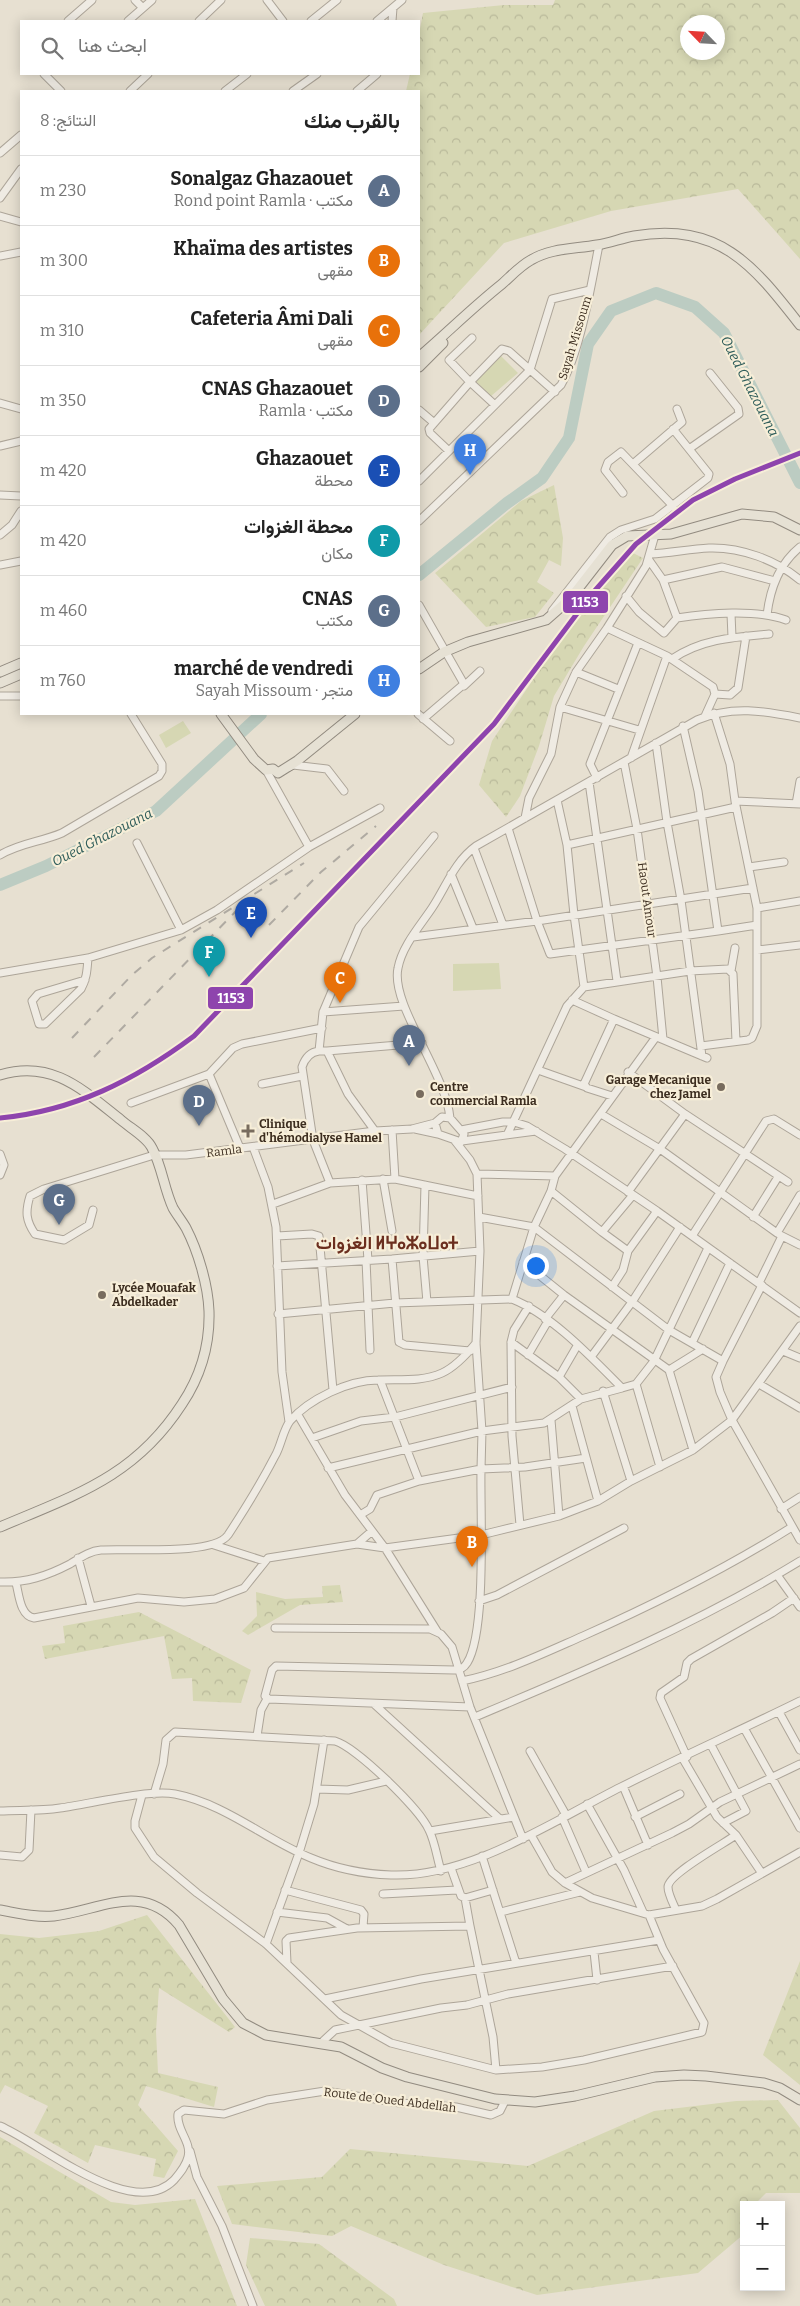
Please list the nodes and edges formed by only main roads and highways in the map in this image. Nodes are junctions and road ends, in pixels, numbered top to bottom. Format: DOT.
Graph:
graph roads {
  1 [pos="501,284"];
  2 [pos="800,325"];
  3 [pos="420,356"];
  4 [pos="420,366"];
  5 [pos="800,530"];
  6 [pos="20,663"];
  7 [pos="420,668"];
  8 [pos="0,672"];
  9 [pos="20,674"];
  10 [pos="0,683"];
  11 [pos="224,715"];
  12 [pos="354,715"];
  13 [pos="0,1075"];
  14 [pos="0,1527"];
  15 [pos="0,1910"];
  16 [pos="800,2100"];
  1 -- 2 [label="main road"];
  1 -- 3 [label="main road"];
  1 -- 4 [label="main road"];
  5 -- 7 [label="main road"];
  6 -- 8 [label="main road"];
  9 -- 10 [label="main road"];
  11 -- 12 [label="main road"];
  13 -- 14 [label="main road"];
  15 -- 16 [label="main road"];
}
